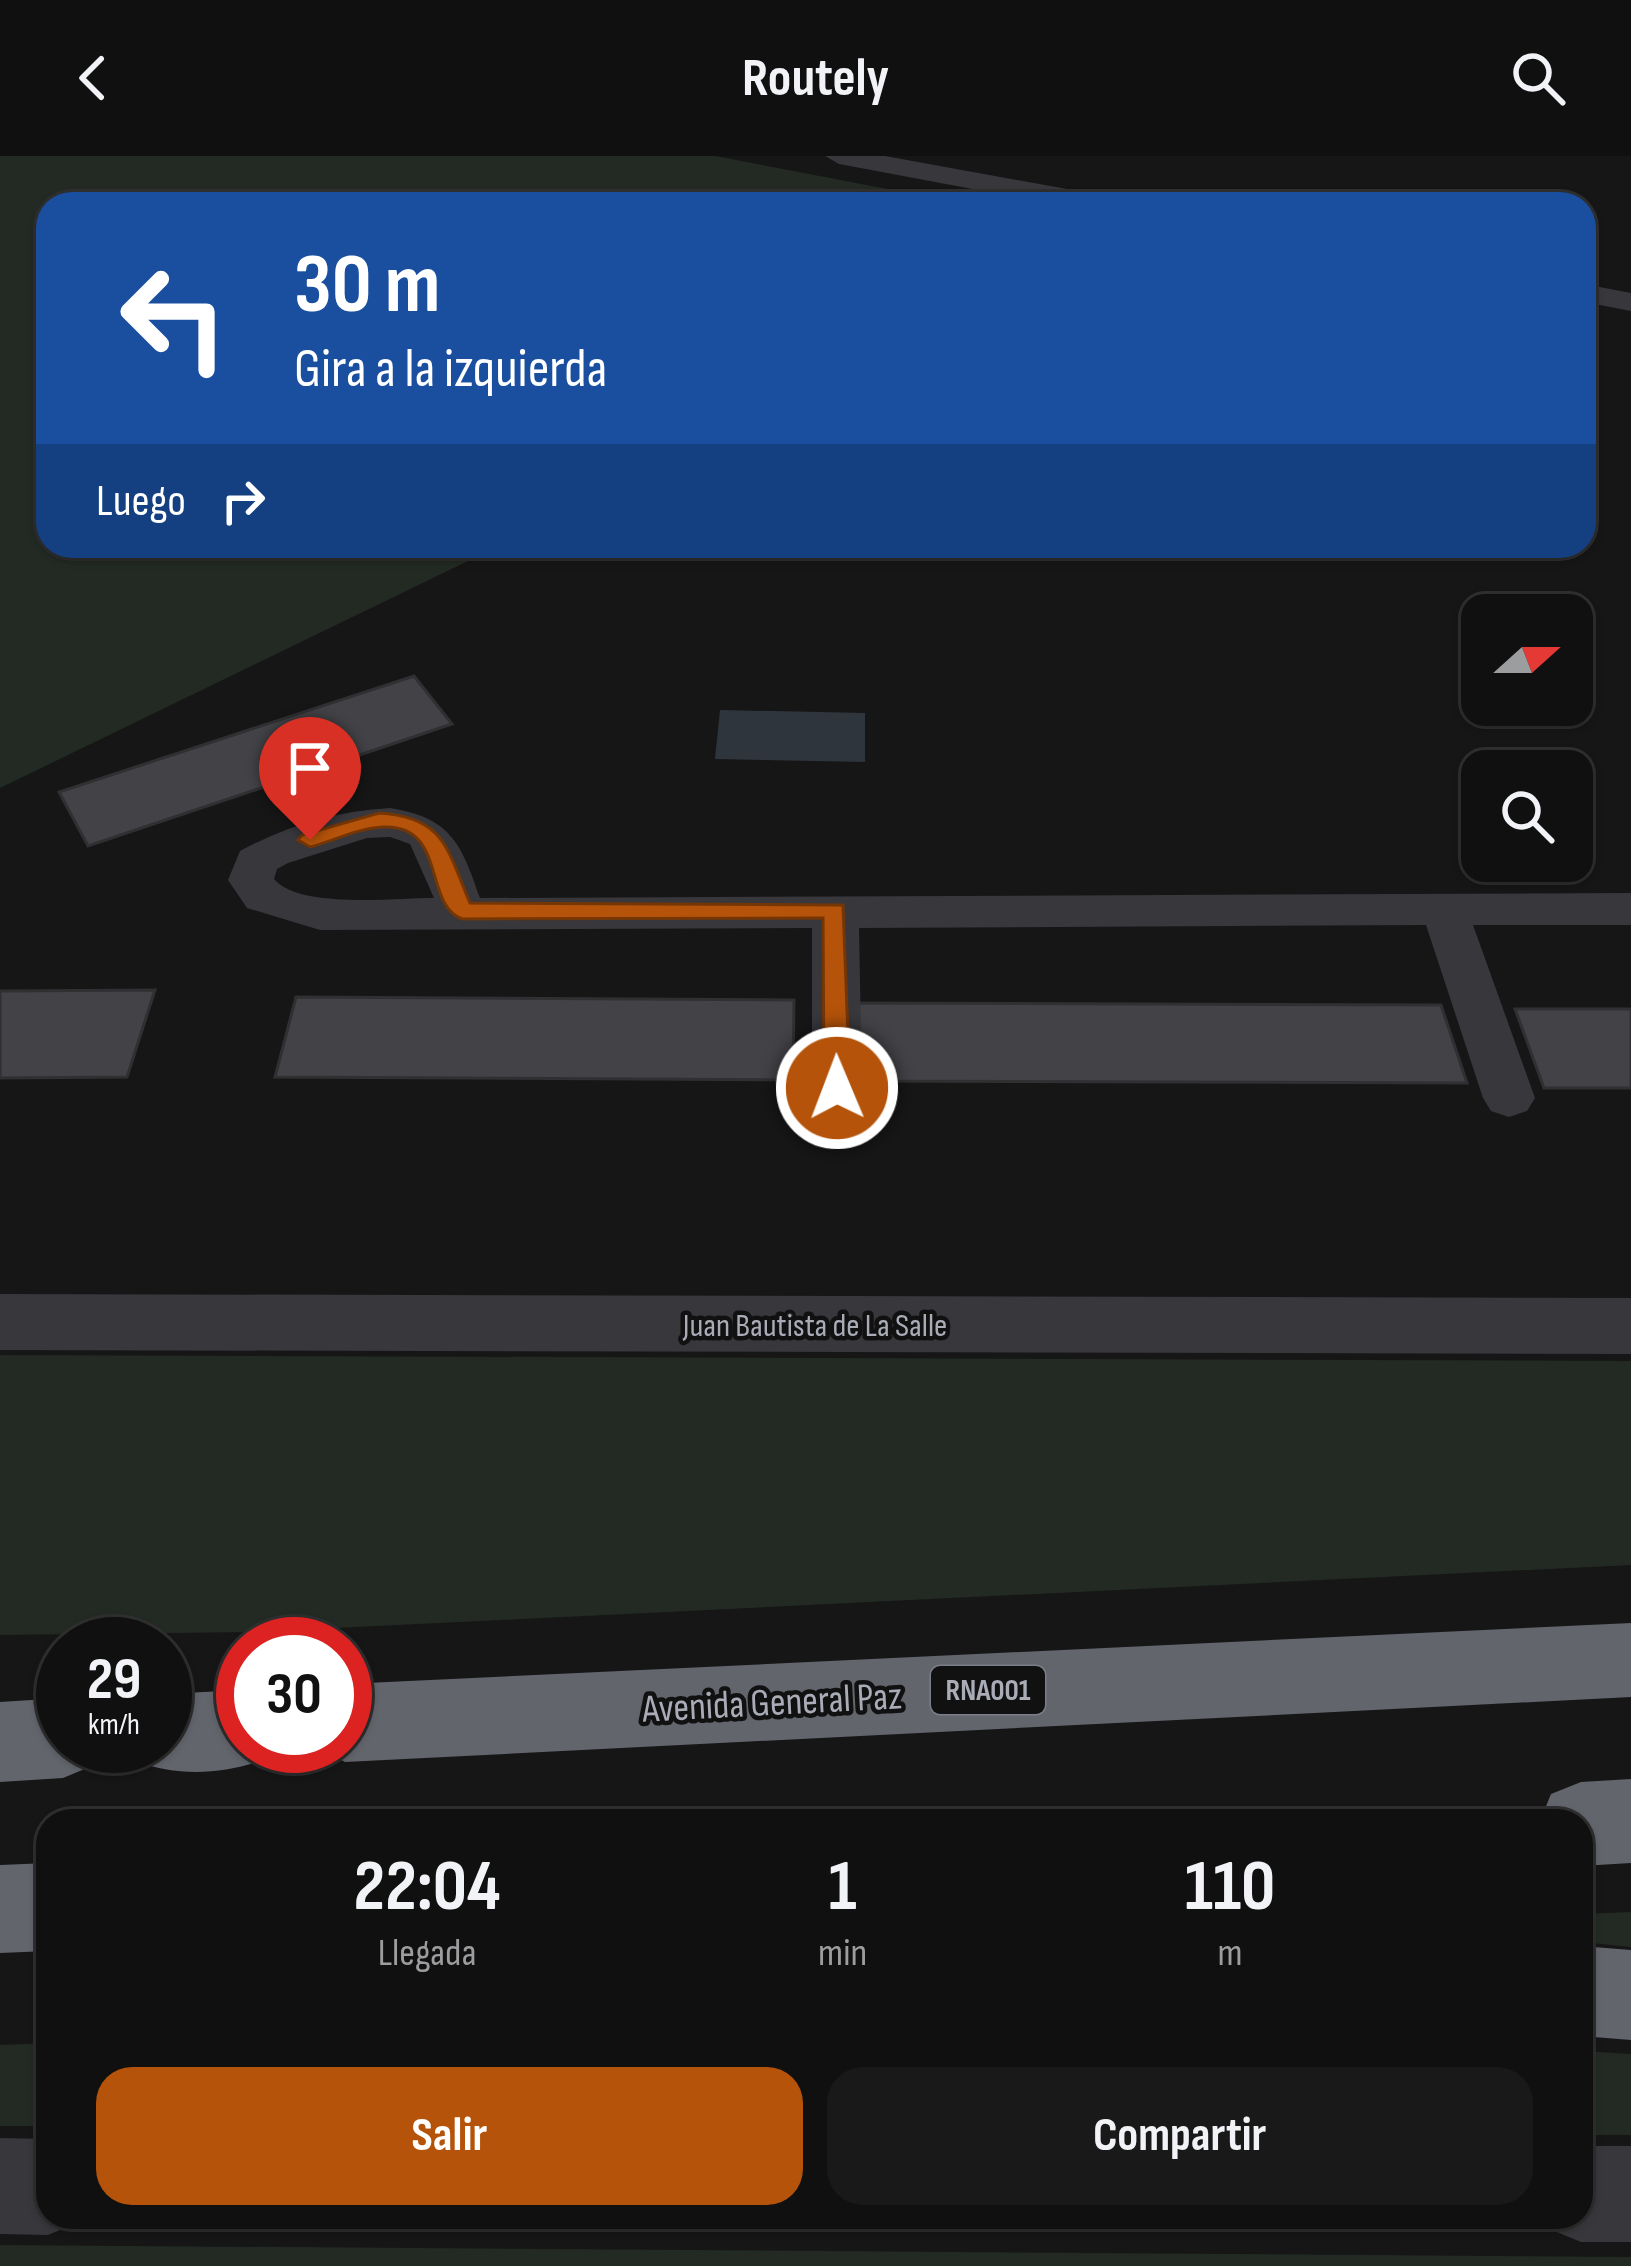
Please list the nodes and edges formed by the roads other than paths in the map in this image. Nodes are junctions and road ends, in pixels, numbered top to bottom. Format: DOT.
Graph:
graph roads {
  1 [pos="838,156"];
  2 [pos="1034,192"];
  3 [pos="1596,295"];
  4 [pos="1631,302"];
  5 [pos="1444,909"];
  6 [pos="1631,909"];
  7 [pos="835,910"];
  8 [pos="462,911"];
  9 [pos="837,1088"];
  10 [pos="1509,1098"];
  11 [pos="0,1322"];
  12 [pos="1631,1326"];
  13 [pos="1631,1660"];
  14 [pos="372,1723"];
  15 [pos="36,1740"];
  16 [pos="0,1742"];
  17 [pos="1631,1821"];
  18 [pos="1593,1823"];
  19 [pos="36,1908"];
  20 [pos="0,1909"];
  21 [pos="1593,1991"];
  22 [pos="1631,1995"];
  23 [pos="0,2186"];
  24 [pos="36,2187"];
  25 [pos="1593,2194"];
  26 [pos="1631,2194"];
  1 -- 2 [label="street"];
  3 -- 4 [label="street"];
  5 -- 6 [label="street"];
  5 -- 7 [label="street"];
  5 -- 10 [label="street"];
  7 -- 8 [label="street"];
  7 -- 9 [label="street"];
  11 -- 12 [label="street, Juan Bautista de La Salle"];
  13 -- 14 [label="highway, Avenida General Paz / RNA001"];
  15 -- 16 [label="highway"];
  17 -- 18 [label="highway"];
  19 -- 20 [label="highway"];
  21 -- 22 [label="highway"];
  23 -- 24 [label="street"];
  25 -- 26 [label="street"];
}
